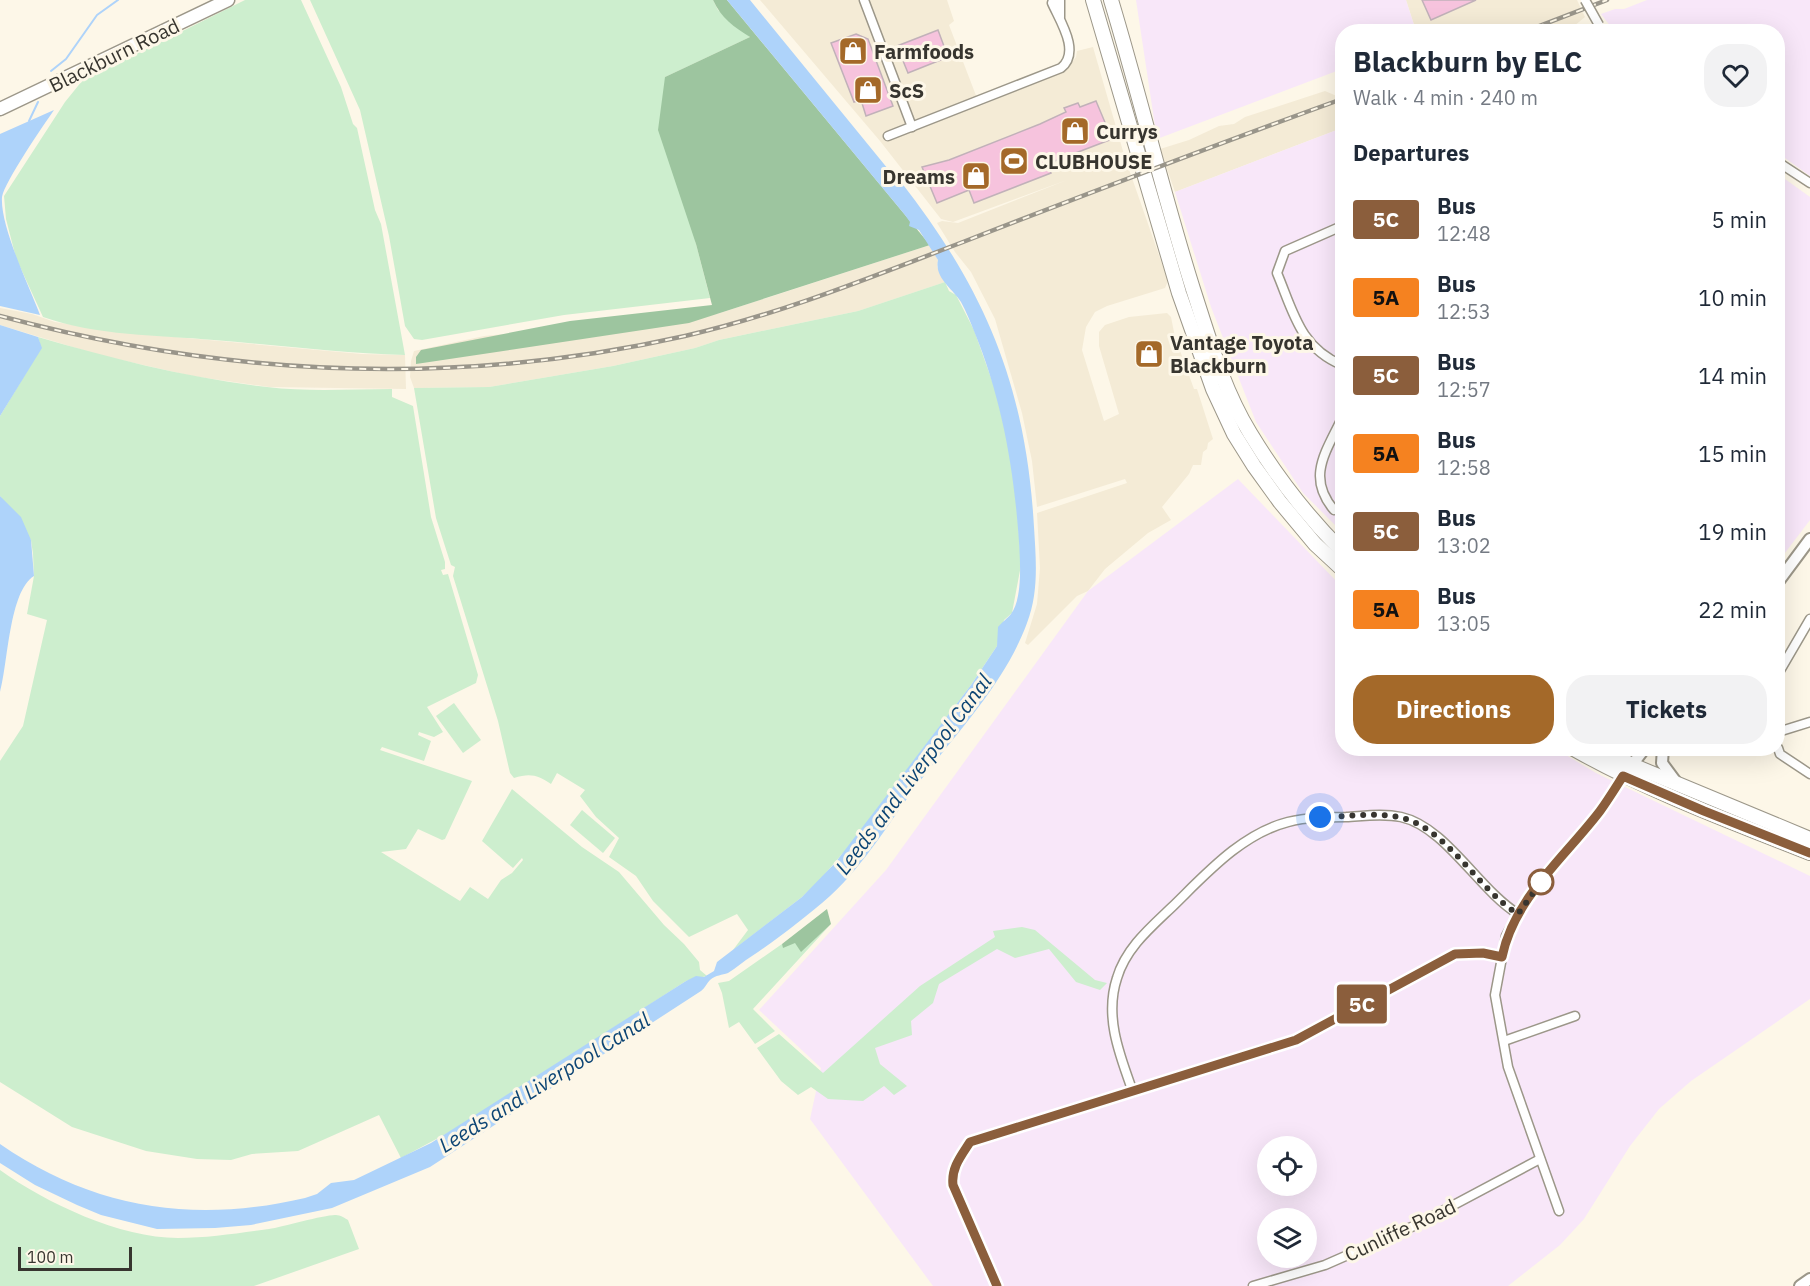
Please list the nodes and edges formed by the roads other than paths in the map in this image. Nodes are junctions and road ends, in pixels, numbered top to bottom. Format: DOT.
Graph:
graph roads {
  1 [pos="228,0"];
  2 [pos="864,0"];
  3 [pos="1053,0"];
  4 [pos="1060,0"];
  5 [pos="1093,0"];
  6 [pos="1111,0"];
  7 [pos="1585,0"];
  8 [pos="1060,20"];
  9 [pos="1600,24"];
  10 [pos="0,109"];
  11 [pos="912,127"];
  12 [pos="888,136"];
  13 [pos="1785,167"];
  14 [pos="1810,183"];
  15 [pos="1335,229"];
  16 [pos="1335,362"];
  17 [pos="1335,433"];
  18 [pos="1334,510"];
  19 [pos="1810,539"];
  20 [pos="1335,543"];
  21 [pos="1335,563"];
  22 [pos="1785,573"];
  23 [pos="1810,619"];
  24 [pos="1785,662"];
  25 [pos="1810,722"];
  26 [pos="1785,730"];
  27 [pos="1591,756"];
  28 [pos="1609,756"];
  29 [pos="1639,756"];
  30 [pos="1662,756"];
  31 [pos="1783,756"];
  32 [pos="1628,771"];
  33 [pos="1810,774"];
  34 [pos="1678,784"];
  35 [pos="1810,838"];
  36 [pos="1810,853"];
  37 [pos="1518,914"];
  38 [pos="1502,957"];
  39 [pos="1575,1016"];
  40 [pos="1504,1041"];
  41 [pos="1133,1092"];
  42 [pos="1540,1159"];
  43 [pos="1560,1211"];
  44 [pos="1810,1279"];
  45 [pos="997,1286"];
  46 [pos="1253,1286"];
  47 [pos="1800,1286"];
  1 -- 10 [label="main road, Blackburn Road"];
  2 -- 11 [label="street"];
  3 -- 8 [label="street"];
  4 -- 8 [label="street"];
  5 -- 21 [label="highway"];
  6 -- 20 [label="highway"];
  7 -- 9 [label="street, bridge"];
  8 -- 11 [label="street"];
  11 -- 12 [label="street"];
  13 -- 14 [label="street"];
  15 -- 16 [label="street"];
  17 -- 18 [label="street"];
  19 -- 22 [label="street"];
  23 -- 24 [label="street"];
  25 -- 26 [label="street"];
  27 -- 32 [label="highway"];
  28 -- 32 [label="highway"];
  29 -- 32 [label="street"];
  30 -- 34 [label="street"];
  31 -- 33 [label="street"];
  32 -- 34 [label="highway"];
  32 -- 36 [label="highway"];
  32 -- 37 [label="street"];
  34 -- 35 [label="highway"];
  37 -- 38 [label="street"];
  37 -- 41 [label="street"];
  38 -- 40 [label="street"];
  38 -- 41 [label="street"];
  39 -- 40 [label="street"];
  40 -- 42 [label="street"];
  41 -- 45 [label="street"];
  42 -- 43 [label="street"];
  42 -- 46 [label="street, Cunliffe Road"];
  44 -- 47 [label="street"];
}
